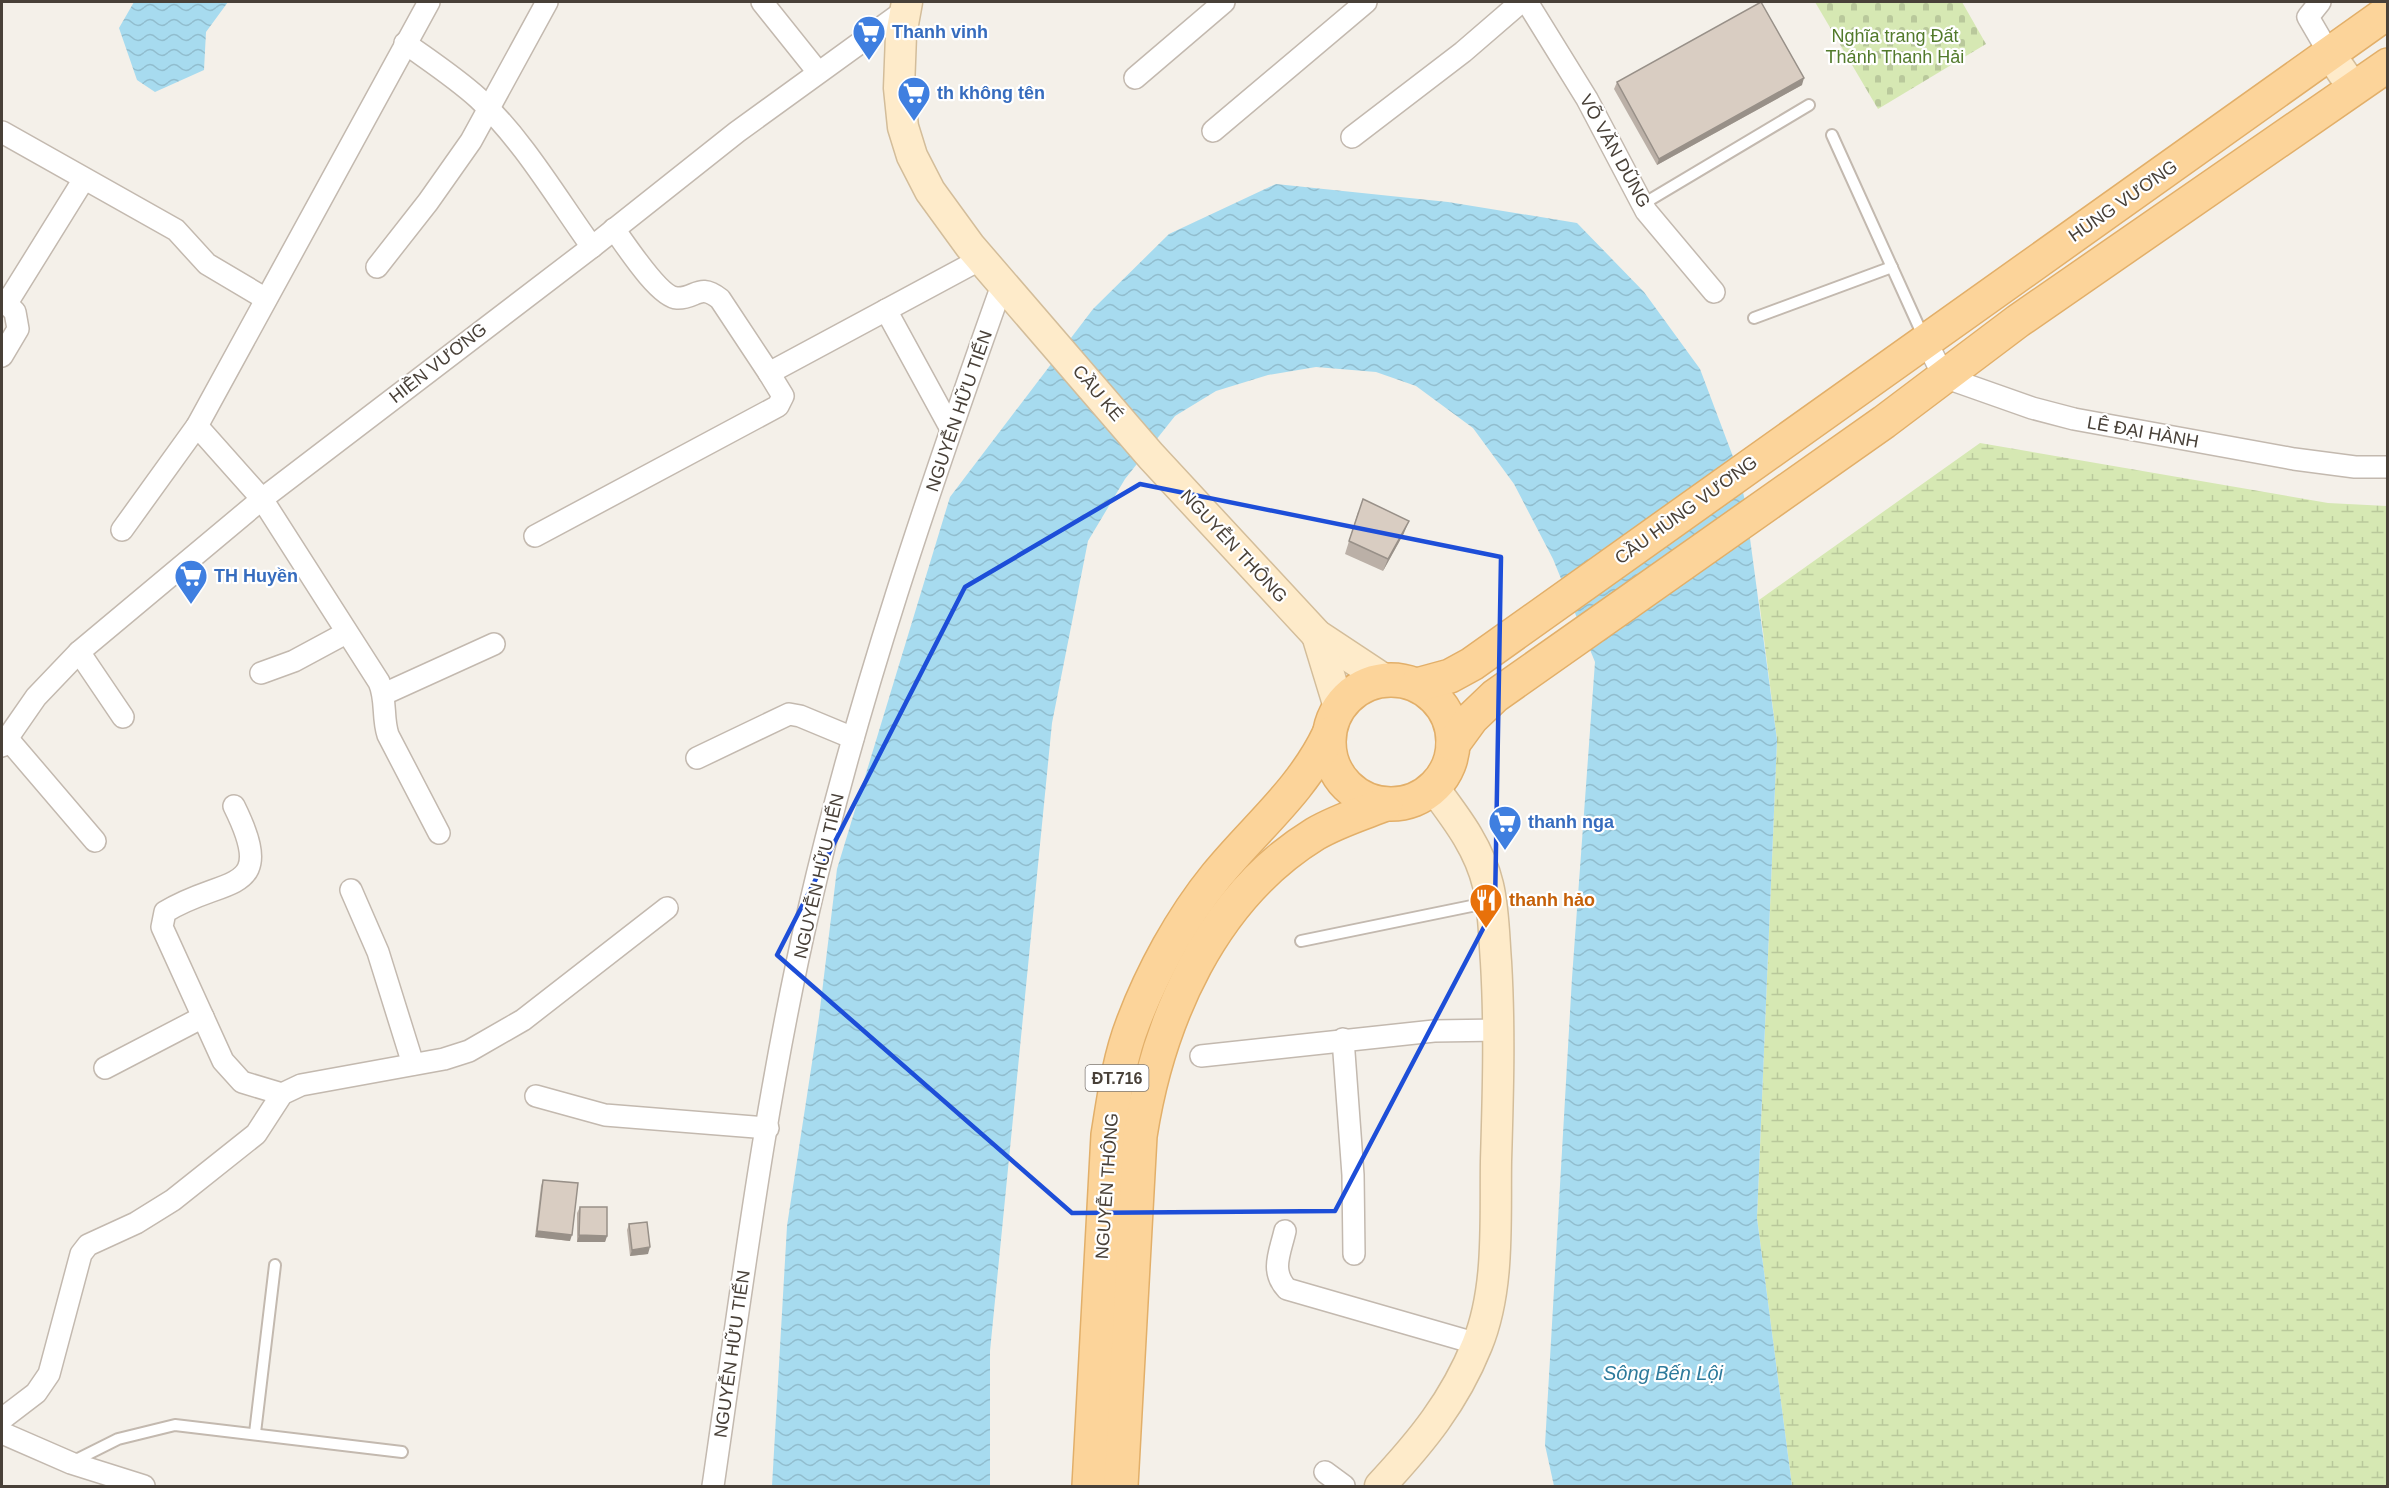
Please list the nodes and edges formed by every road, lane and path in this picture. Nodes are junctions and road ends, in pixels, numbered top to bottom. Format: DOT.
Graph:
graph roads {
  1 [pos="429,2"];
  2 [pos="548,2"];
  3 [pos="762,2"];
  4 [pos="1224,2"];
  5 [pos="1366,2"];
  6 [pos="1521,2"];
  7 [pos="1527,2"];
  8 [pos="2320,2"];
  9 [pos="905,6"];
  10 [pos="2388,12"];
  11 [pos="405,43"];
  12 [pos="2330,53"];
  13 [pos="2388,65"];
  14 [pos="818,72"];
  15 [pos="1135,78"];
  16 [pos="2354,89"];
  17 [pos="1809,105"];
  18 [pos="489,109"];
  19 [pos="1213,131"];
  20 [pos="2,132"];
  21 [pos="1832,135"];
  22 [pos="1352,137"];
  23 [pos="84,179"];
  24 [pos="1643,204"];
  25 [pos="614,229"];
  26 [pos="592,247"];
  27 [pos="981,260"];
  28 [pos="377,267"];
  29 [pos="1892,267"];
  30 [pos="1002,285"];
  31 [pos="1714,292"];
  32 [pos="266,299"];
  33 [pos="4,301"];
  34 [pos="886,310"];
  35 [pos="1754,318"];
  36 [pos="1926,341"];
  37 [pos="2,356"];
  38 [pos="769,373"];
  39 [pos="1944,376"];
  40 [pos="1857,387"];
  41 [pos="197,426"];
  42 [pos="951,429"];
  43 [pos="1151,456"];
  44 [pos="2388,466"];
  45 [pos="262,499"];
  46 [pos="122,530"];
  47 [pos="535,536"];
  48 [pos="346,633"];
  49 [pos="1317,635"];
  50 [pos="494,644"];
  51 [pos="79,652"];
  52 [pos="261,673"];
  53 [pos="1401,683"];
  54 [pos="384,694"];
  55 [pos="123,717"];
  56 [pos="1334,721"];
  57 [pos="853,738"];
  58 [pos="4,742"];
  59 [pos="1453,744"];
  60 [pos="697,758"];
  61 [pos="1433,787"];
  62 [pos="1386,804"];
  63 [pos="234,806"];
  64 [pos="439,833"];
  65 [pos="95,841"];
  66 [pos="351,890"];
  67 [pos="1491,902"];
  68 [pos="667,908"];
  69 [pos="1300,941"];
  70 [pos="203,1017"];
  71 [pos="1500,1030"];
  72 [pos="1342,1039"];
  73 [pos="1201,1056"];
  74 [pos="413,1064"];
  75 [pos="105,1068"];
  76 [pos="282,1094"];
  77 [pos="536,1096"];
  78 [pos="768,1128"];
  79 [pos="1285,1231"];
  80 [pos="1354,1254"];
  81 [pos="275,1265"];
  82 [pos="1478,1344"];
  83 [pos="2,1419"];
  84 [pos="2,1433"];
  85 [pos="255,1433"];
  86 [pos="402,1452"];
  87 [pos="71,1463"];
  88 [pos="1324,1472"];
  89 [pos="92,1479"];
  90 [pos="144,1486"];
  91 [pos="713,1486"];
  92 [pos="1089,1486"];
  93 [pos="1121,1486"];
  94 [pos="1344,1486"];
  95 [pos="1380,1486"];
  1 -- 11 [label="street"];
  2 -- 18 [label="street"];
  3 -- 14 [label="street"];
  4 -- 15 [label="street"];
  5 -- 19 [label="street"];
  6 -- 22 [label="street"];
  7 -- 24 [label="street, VÕ VĂN DŨNG"];
  8 -- 12 [label="street"];
  9 -- 14 [label="street, HIỀN VƯƠNG"];
  9 -- 27 [label="main road, CẦU KÉ"];
  10 -- 12 [label="main road, HÙNG VƯƠNG"];
  11 -- 18 [label="street"];
  11 -- 32 [label="street"];
  12 -- 16 [label="main road"];
  12 -- 36 [label="main road, HÙNG VƯƠNG"];
  13 -- 16 [label="main road"];
  14 -- 25 [label="street, HIỀN VƯƠNG"];
  16 -- 39 [label="main road"];
  17 -- 24 [label="lane"];
  18 -- 26 [label="street"];
  18 -- 28 [label="street"];
  20 -- 23 [label="street"];
  21 -- 29 [label="lane"];
  23 -- 32 [label="street"];
  23 -- 33 [label="street"];
  24 -- 31 [label="street, VÕ VĂN DŨNG"];
  25 -- 26 [label="street, HIỀN VƯƠNG"];
  25 -- 38 [label="street"];
  26 -- 45 [label="street, HIỀN VƯƠNG"];
  27 -- 30 [label="main road, CẦU KÉ"];
  27 -- 34 [label="street"];
  29 -- 35 [label="lane"];
  29 -- 36 [label="lane"];
  30 -- 42 [label="street, NGUYỄN HỮU TIẾN"];
  30 -- 43 [label="main road, CẦU KÉ"];
  32 -- 41 [label="street"];
  33 -- 37 [label="street"];
  34 -- 38 [label="street"];
  34 -- 42 [label="street"];
  36 -- 39 [label="street"];
  36 -- 40 [label="main road, HÙNG VƯƠNG"];
  38 -- 47 [label="street"];
  39 -- 44 [label="street, LÊ ĐẠI HÀNH"];
  39 -- 59 [label="main road"];
  40 -- 53 [label="main road, CẦU HÙNG VƯƠNG"];
  41 -- 45 [label="street"];
  41 -- 46 [label="street"];
  42 -- 57 [label="street, NGUYỄN HỮU TIẾN"];
  43 -- 49 [label="main road, NGUYỄN THÔNG"];
  45 -- 48 [label="street"];
  45 -- 51 [label="street, HIỀN VƯƠNG"];
  48 -- 52 [label="street"];
  48 -- 54 [label="street"];
  49 -- 53 [label="main road, NGUYỄN THÔNG"];
  49 -- 56 [label="main road, NGUYỄN THÔNG"];
  50 -- 54 [label="street"];
  51 -- 55 [label="street"];
  51 -- 58 [label="street, HIỀN VƯƠNG"];
  53 -- 56 [label="main road"];
  53 -- 59 [label="main road"];
  54 -- 64 [label="street"];
  56 -- 62 [label="main road"];
  56 -- 92 [label="main road, NGUYỄN THÔNG / ĐT.716"];
  57 -- 60 [label="street"];
  57 -- 78 [label="street, NGUYỄN HỮU TIẾN"];
  58 -- 65 [label="street"];
  59 -- 61 [label="main road"];
  61 -- 62 [label="main road"];
  61 -- 67 [label="main road"];
  62 -- 93 [label="main road, NGUYỄN THÔNG / ĐT.716"];
  63 -- 70 [label="street"];
  66 -- 74 [label="street"];
  67 -- 69 [label="lane"];
  67 -- 71 [label="main road"];
  68 -- 74 [label="street"];
  70 -- 75 [label="street"];
  70 -- 76 [label="street"];
  71 -- 72 [label="street"];
  71 -- 82 [label="main road"];
  72 -- 73 [label="street"];
  72 -- 80 [label="street"];
  74 -- 76 [label="street"];
  76 -- 83 [label="street"];
  77 -- 78 [label="street"];
  78 -- 91 [label="street, NGUYỄN HỮU TIẾN"];
  79 -- 82 [label="street"];
  81 -- 85 [label="lane"];
  82 -- 95 [label="main road"];
  84 -- 87 [label="street"];
  85 -- 86 [label="lane"];
  85 -- 87 [label="lane"];
  87 -- 89 [label="street"];
  88 -- 94 [label="street"];
  89 -- 90 [label="street"];
}
